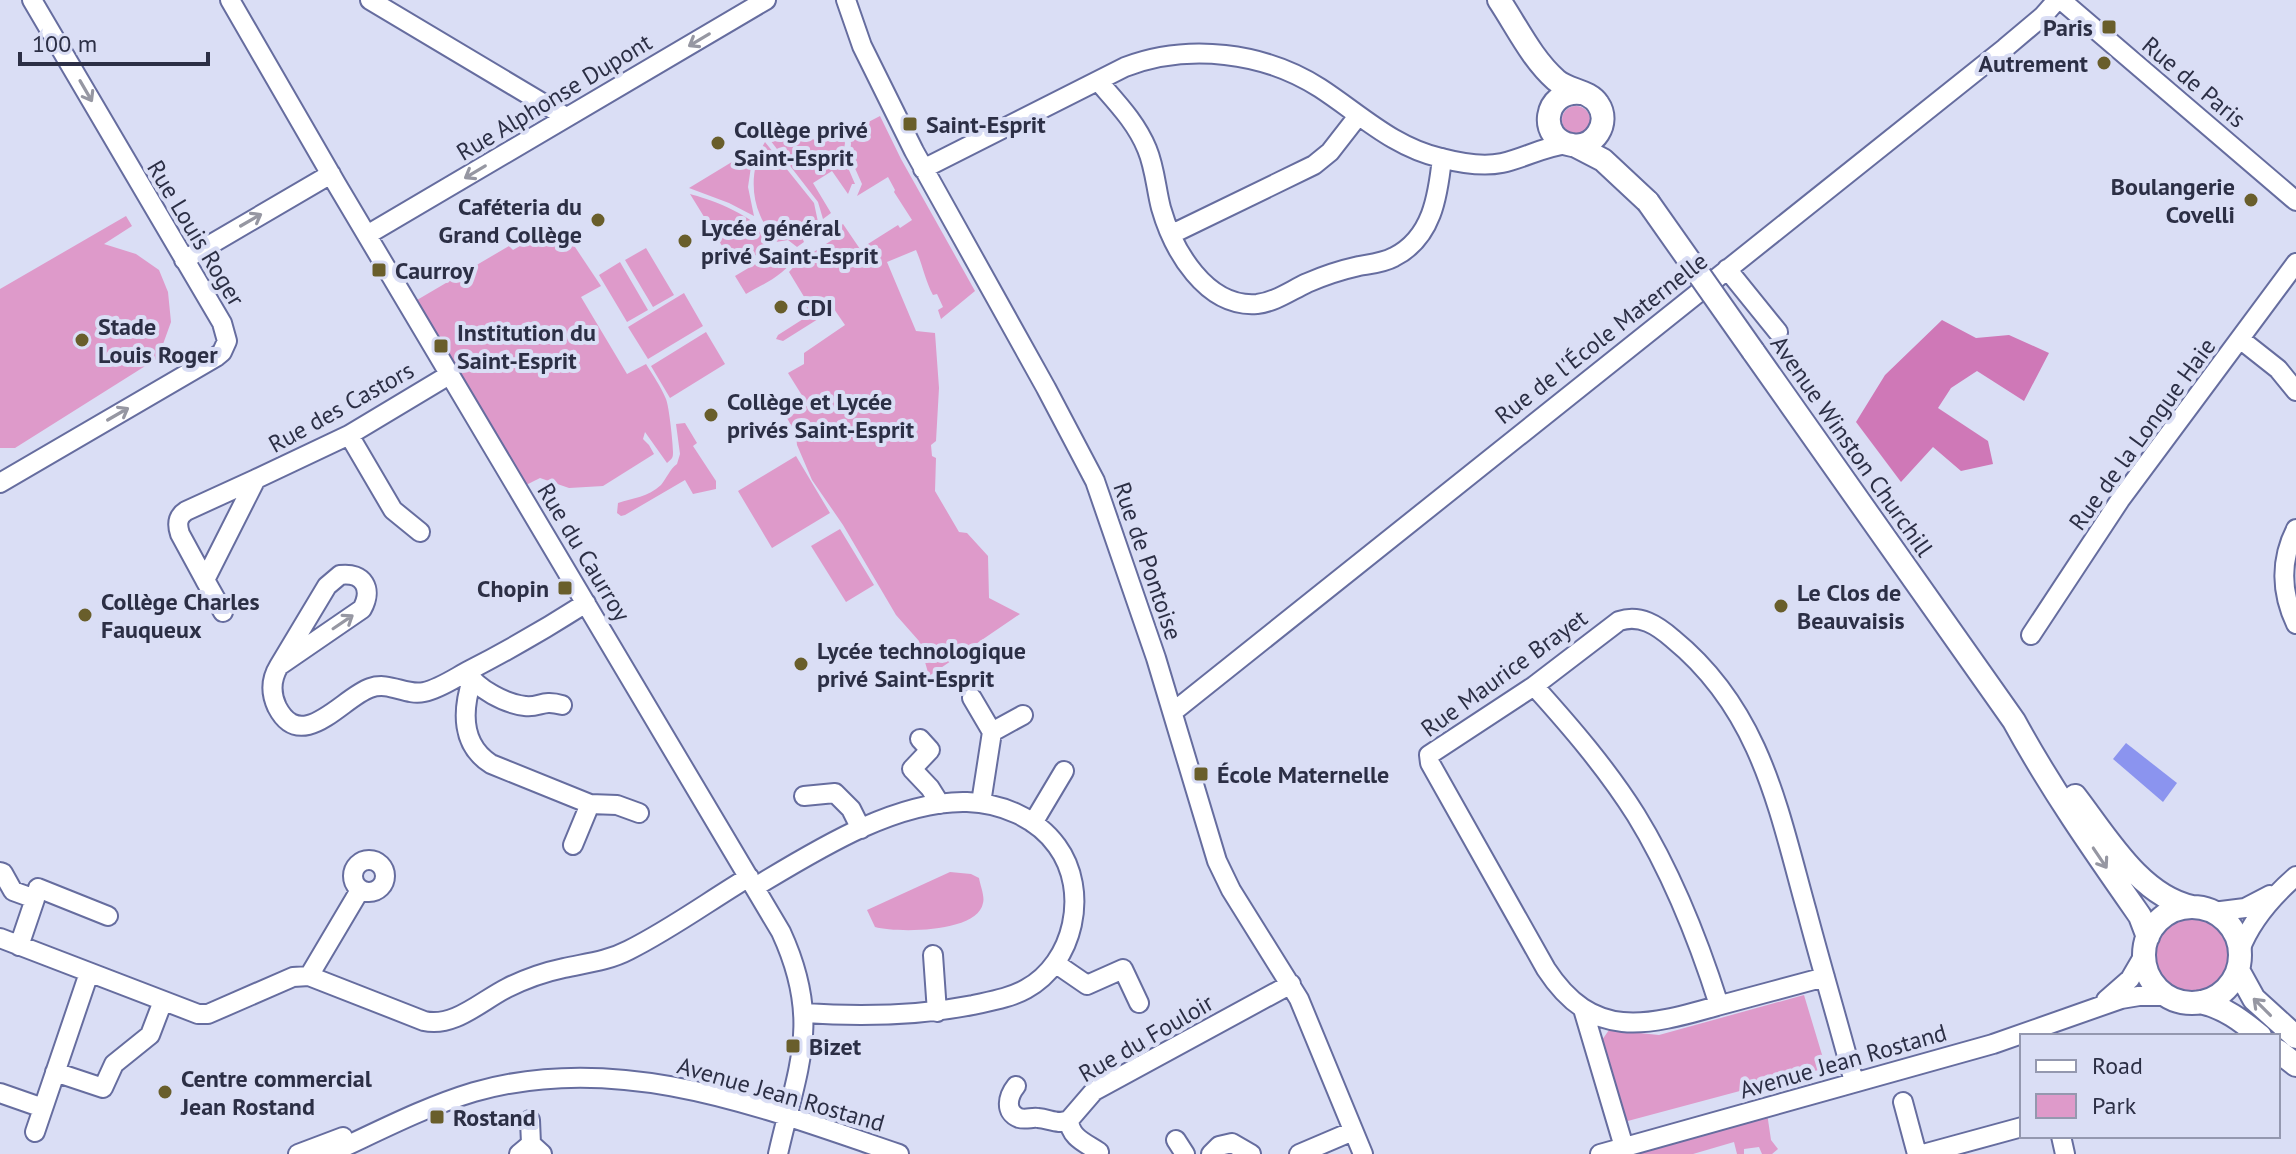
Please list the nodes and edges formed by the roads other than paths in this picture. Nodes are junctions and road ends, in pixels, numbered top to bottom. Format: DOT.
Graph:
graph roads {
  1 [pos="32,0"];
  2 [pos="230,0"];
  3 [pos="370,0"];
  4 [pos="409,0"];
  5 [pos="766,0"];
  6 [pos="846,0"];
  7 [pos="1499,0"];
  8 [pos="2059,0"];
  9 [pos="399,17"];
  10 [pos="1519,32"];
  11 [pos="1098,81"];
  12 [pos="1581,93"];
  13 [pos="1550,112"];
  14 [pos="1358,116"];
  15 [pos="566,117"];
  16 [pos="1600,130"];
  17 [pos="1571,145"];
  18 [pos="1521,156"];
  19 [pos="1442,158"];
  20 [pos="923,169"];
  21 [pos="331,174"];
  22 [pos="2296,201"];
  23 [pos="1648,202"];
  24 [pos="1172,234"];
  25 [pos="367,235"];
  26 [pos="184,260"];
  27 [pos="2296,263"];
  28 [pos="1727,269"];
  29 [pos="1778,332"];
  30 [pos="2240,339"];
  31 [pos="449,375"];
  32 [pos="2296,391"];
  33 [pos="349,435"];
  34 [pos="256,479"];
  35 [pos="0,483"];
  36 [pos="2296,529"];
  37 [pos="420,532"];
  38 [pos="205,580"];
  39 [pos="586,603"];
  40 [pos="223,612"];
  41 [pos="2296,624"];
  42 [pos="2031,635"];
  43 [pos="279,666"];
  44 [pos="470,676"];
  45 [pos="1534,686"];
  46 [pos="972,698"];
  47 [pos="562,705"];
  48 [pos="1173,712"];
  49 [pos="1023,715"];
  50 [pos="2014,721"];
  51 [pos="992,732"];
  52 [pos="920,739"];
  53 [pos="1064,771"];
  54 [pos="804,796"];
  55 [pos="981,803"];
  56 [pos="590,804"];
  57 [pos="940,804"];
  58 [pos="639,813"];
  59 [pos="1033,823"];
  60 [pos="861,829"];
  61 [pos="573,845"];
  62 [pos="0,872"];
  63 [pos="2292,879"];
  64 [pos="752,882"];
  65 [pos="360,890"];
  66 [pos="35,899"];
  67 [pos="2203,910"];
  68 [pos="108,916"];
  69 [pos="0,938"];
  70 [pos="19,946"];
  71 [pos="2146,946"];
  72 [pos="933,955"];
  73 [pos="2239,960"];
  74 [pos="1055,963"];
  75 [pos="89,973"];
  76 [pos="309,976"];
  77 [pos="1825,977"];
  78 [pos="1291,984"];
  79 [pos="2166,996"];
  80 [pos="163,1001"];
  81 [pos="2200,1002"];
  82 [pos="1139,1003"];
  83 [pos="1719,1005"];
  84 [pos="2097,1006"];
  85 [pos="1583,1009"];
  86 [pos="937,1012"];
  87 [pos="804,1013"];
  88 [pos="2025,1034"];
  89 [pos="2257,1034"];
  90 [pos="2020,1036"];
  91 [pos="2296,1037"];
  92 [pos="2280,1053"];
  93 [pos="2296,1065"];
  94 [pos="55,1072"];
  95 [pos="1854,1082"];
  96 [pos="1016,1086"];
  97 [pos="0,1093"];
  98 [pos="1903,1102"];
  99 [pos="43,1108"];
  100 [pos="415,1114"];
  101 [pos="788,1116"];
  102 [pos="530,1120"];
  103 [pos="1069,1120"];
  104 [pos="2020,1128"];
  105 [pos="1353,1131"];
  106 [pos="35,1132"];
  107 [pos="1624,1147"];
  108 [pos="531,1151"];
  109 [pos="1099,1152"];
  110 [pos="298,1154"];
  111 [pos="329,1154"];
  112 [pos="778,1154"];
  113 [pos="899,1154"];
  114 [pos="1211,1154"];
  115 [pos="1251,1154"];
  116 [pos="1299,1154"];
  117 [pos="1363,1154"];
  118 [pos="1600,1154"];
  119 [pos="1920,1154"];
  1 -- 26 [label="street, Rue Louis Roger, one-way"];
  2 -- 21 [label="street, Rue du Caurroy"];
  3 -- 9 [label="street"];
  4 -- 9 [label="street"];
  5 -- 15 [label="street, Rue Alphonse Dupont, one-way"];
  6 -- 20 [label="street, Rue de Pontoise"];
  7 -- 10 [label="main road"];
  8 -- 22 [label="street, Rue de Paris"];
  8 -- 28 [label="street, Rue de l'École Maternelle"];
  9 -- 15 [label="street"];
  10 -- 12 [label="main road"];
  10 -- 13 [label="main road"];
  11 -- 14 [label="street"];
  11 -- 20 [label="street"];
  11 -- 24 [label="street"];
  12 -- 13 [label="main road"];
  12 -- 16 [label="main road"];
  13 -- 17 [label="main road"];
  13 -- 18 [label="street"];
  14 -- 19 [label="street"];
  14 -- 24 [label="street"];
  15 -- 25 [label="street, Rue Alphonse Dupont, one-way"];
  16 -- 17 [label="main road"];
  16 -- 23 [label="main road, Avenue Winston Churchill"];
  17 -- 18 [label="street"];
  17 -- 23 [label="main road, Avenue Winston Churchill"];
  18 -- 19 [label="street"];
  19 -- 24 [label="street"];
  20 -- 48 [label="street, Rue de Pontoise"];
  21 -- 25 [label="street, Rue du Caurroy"];
  26 -- 21 [label="street, one-way"];
  23 -- 50 [label="main road, Avenue Winston Churchill, bridge"];
  25 -- 31 [label="street, Rue du Caurroy"];
  35 -- 26 [label="street, Rue Louis Roger, one-way"];
  27 -- 30 [label="street, Rue de la Longue Haie"];
  28 -- 29 [label="street"];
  28 -- 48 [label="street, Rue de l'École Maternelle"];
  30 -- 32 [label="street"];
  30 -- 42 [label="street, Rue de la Longue Haie"];
  31 -- 33 [label="street, Rue des Castors"];
  31 -- 39 [label="street, Rue du Caurroy"];
  33 -- 34 [label="street, Rue des Castors"];
  33 -- 37 [label="street"];
  34 -- 38 [label="street, Rue des Castors"];
  34 -- 38 [label="street, Rue des Castors"];
  36 -- 41 [label="street"];
  38 -- 40 [label="street, Rue des Castors"];
  39 -- 44 [label="street"];
  39 -- 64 [label="street, Rue du Caurroy"];
  43 -- 43 [label="street, one-way"];
  43 -- 44 [label="street"];
  44 -- 47 [label="street"];
  44 -- 56 [label="street"];
  45 -- 77 [label="street, Rue Maurice Brayet"];
  45 -- 83 [label="street"];
  45 -- 85 [label="street, Rue Maurice Brayet"];
  46 -- 51 [label="street"];
  48 -- 78 [label="street, Rue de Pontoise"];
  49 -- 51 [label="street"];
  50 -- 67 [label="main road, Avenue Winston Churchill"];
  50 -- 71 [label="main road, Avenue Winston Churchill, one-way"];
  51 -- 55 [label="street"];
  52 -- 57 [label="street"];
  53 -- 59 [label="street"];
  54 -- 60 [label="street"];
  55 -- 57 [label="street"];
  55 -- 59 [label="street"];
  56 -- 58 [label="street"];
  56 -- 61 [label="street"];
  57 -- 60 [label="street"];
  59 -- 74 [label="street"];
  60 -- 64 [label="street"];
  62 -- 66 [label="street"];
  63 -- 67 [label="street"];
  63 -- 73 [label="street"];
  64 -- 76 [label="street"];
  64 -- 87 [label="street, Rue du Caurroy"];
  65 -- 76 [label="street"];
  66 -- 68 [label="street"];
  66 -- 70 [label="street"];
  67 -- 71 [label="main road"];
  67 -- 73 [label="main road"];
  69 -- 70 [label="street"];
  70 -- 75 [label="street"];
  71 -- 79 [label="main road"];
  71 -- 84 [label="street, Avenue Jean Rostand"];
  72 -- 86 [label="street"];
  73 -- 81 [label="main road"];
  91 -- 73 [label="main road, one-way"];
  74 -- 82 [label="street"];
  74 -- 86 [label="street"];
  75 -- 80 [label="street"];
  75 -- 94 [label="street"];
  76 -- 80 [label="street"];
  77 -- 83 [label="street, Rue Maurice Brayet"];
  77 -- 95 [label="street, Rue Maurice Brayet"];
  78 -- 103 [label="street, Rue du Fouloir"];
  78 -- 105 [label="street, Rue de Pontoise"];
  79 -- 81 [label="main road"];
  79 -- 84 [label="street, Avenue Jean Rostand"];
  80 -- 94 [label="street"];
  81 -- 89 [label="main road"];
  83 -- 85 [label="street, Rue Maurice Brayet"];
  84 -- 88 [label="street, Avenue Jean Rostand"];
  85 -- 107 [label="street"];
  86 -- 87 [label="street"];
  87 -- 101 [label="street, Rue du Caurroy"];
  90 -- 95 [label="street, Avenue Jean Rostand"];
  92 -- 93 [label="main road"];
  94 -- 99 [label="street"];
  95 -- 107 [label="street, Avenue Jean Rostand"];
  96 -- 103 [label="street"];
  97 -- 99 [label="street"];
  98 -- 119 [label="street"];
  99 -- 106 [label="street"];
  100 -- 101 [label="street, Avenue Jean Rostand"];
  100 -- 110 [label="street, Avenue Jean Rostand"];
  100 -- 111 [label="street, Avenue Jean Rostand"];
  101 -- 112 [label="street, Rue du Caurroy"];
  101 -- 113 [label="street, Avenue Jean Rostand"];
  102 -- 108 [label="street"];
  103 -- 109 [label="street"];
  104 -- 119 [label="street"];
  105 -- 116 [label="street"];
  105 -- 117 [label="street, Rue de Pontoise"];
  107 -- 118 [label="street, Avenue Jean Rostand"];
  114 -- 115 [label="street"];
}
